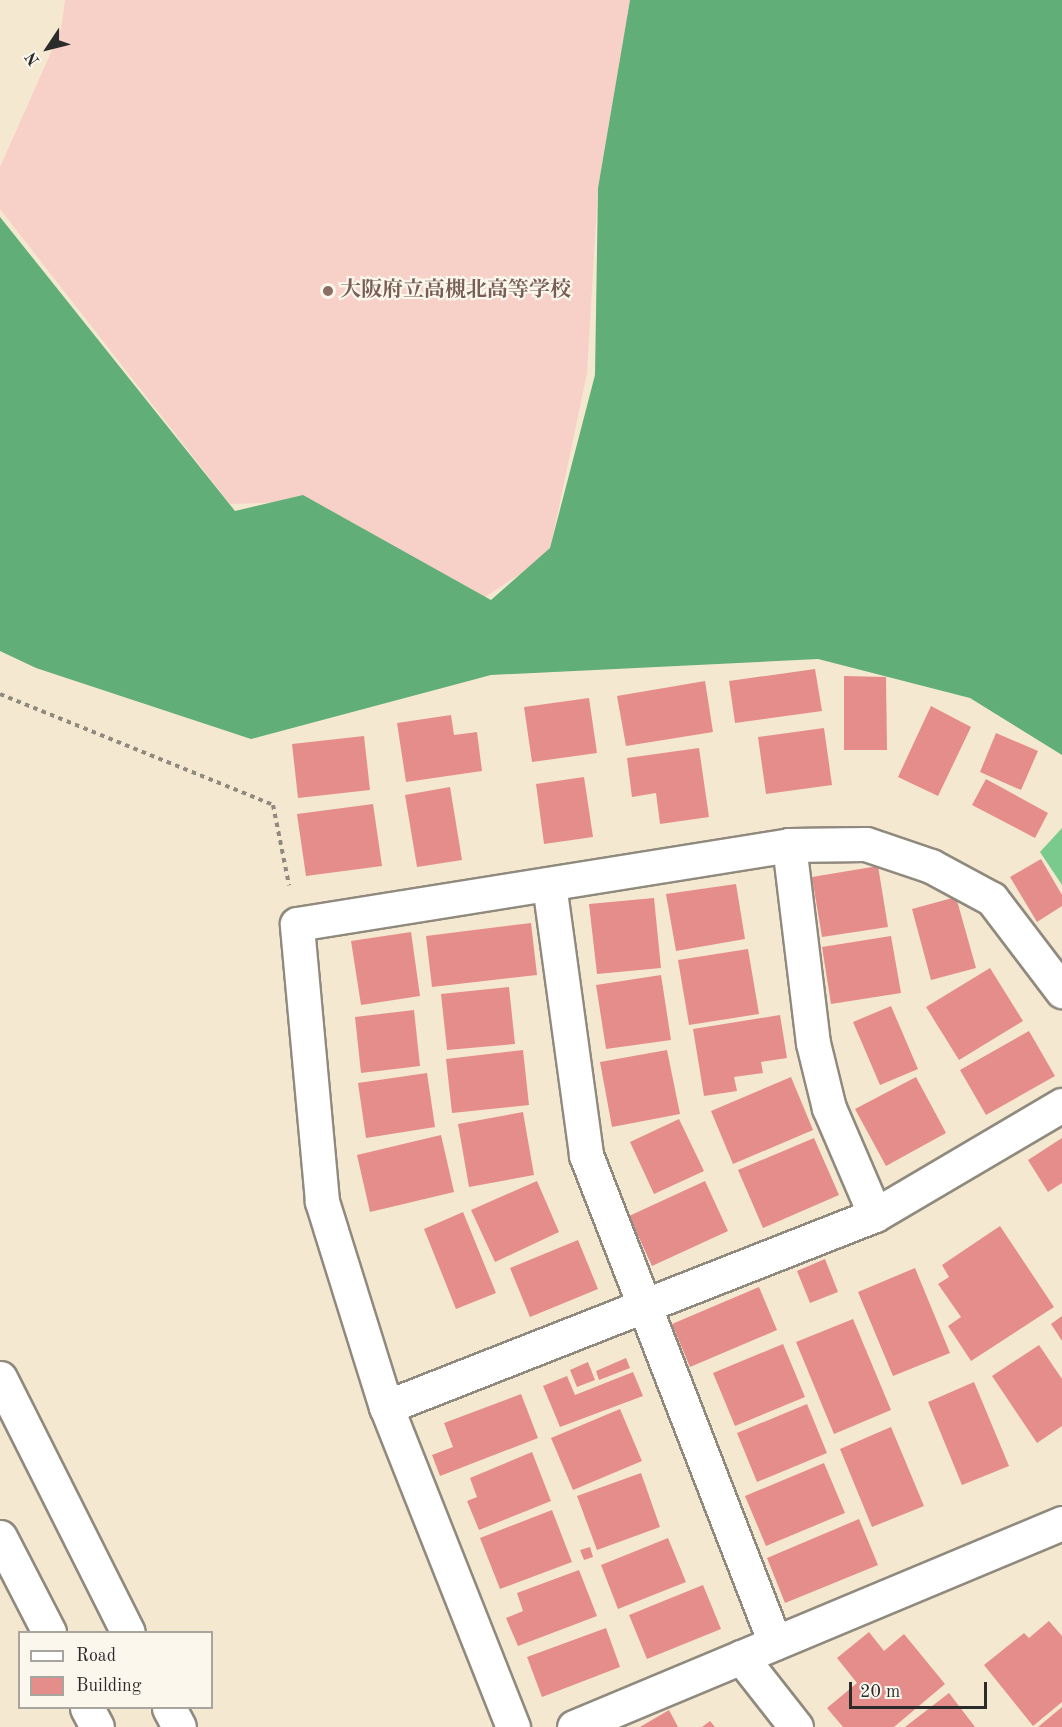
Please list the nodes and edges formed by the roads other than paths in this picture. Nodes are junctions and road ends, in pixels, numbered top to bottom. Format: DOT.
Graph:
graph roads {
  1 [pos="789,845"];
  2 [pos="549,884"];
  3 [pos="1062,991"];
  4 [pos="1062,1105"];
  5 [pos="875,1215"];
  6 [pos="644,1307"];
  7 [pos="0,1378"];
  8 [pos="386,1407"];
  9 [pos="1062,1523"];
  10 [pos="0,1537"];
  11 [pos="48,1631"];
  12 [pos="127,1631"];
  13 [pos="775,1643"];
  14 [pos="741,1657"];
  15 [pos="88,1709"];
  16 [pos="170,1709"];
  17 [pos="98,1727"];
  18 [pos="179,1727"];
  19 [pos="513,1727"];
  20 [pos="574,1727"];
  21 [pos="796,1727"];
  1 -- 2 [label="main road"];
  1 -- 3 [label="main road"];
  1 -- 5 [label="main road"];
  2 -- 6 [label="main road"];
  2 -- 8 [label="main road"];
  4 -- 5 [label="main road"];
  5 -- 6 [label="main road"];
  6 -- 8 [label="main road"];
  6 -- 13 [label="main road"];
  7 -- 12 [label="main road"];
  8 -- 19 [label="main road"];
  9 -- 13 [label="main road"];
  10 -- 11 [label="main road"];
  13 -- 14 [label="main road"];
  14 -- 20 [label="main road"];
  14 -- 21 [label="main road"];
  15 -- 17 [label="main road"];
  16 -- 18 [label="main road"];
}
